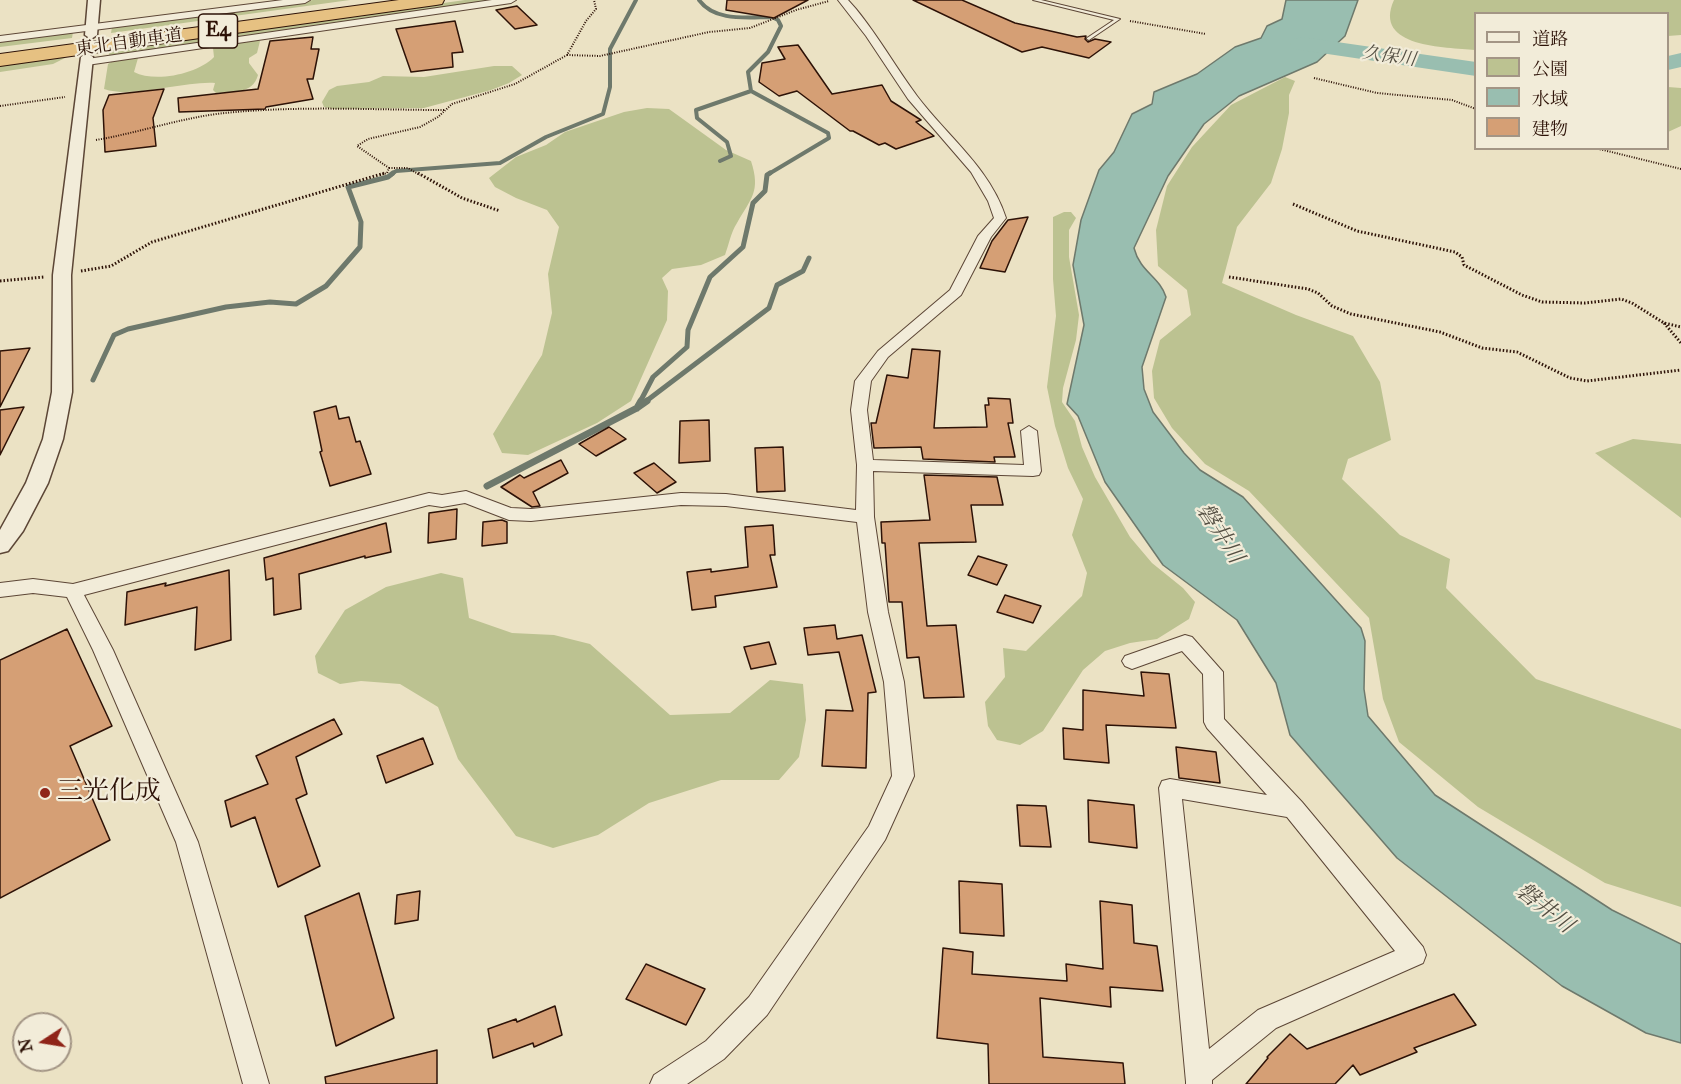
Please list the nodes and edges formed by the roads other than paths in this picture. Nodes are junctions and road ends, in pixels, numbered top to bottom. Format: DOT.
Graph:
graph roads {
  1 [pos="94,0"];
  2 [pos="305,0"];
  3 [pos="387,0"];
  4 [pos="436,0"];
  5 [pos="511,0"];
  6 [pos="843,0"];
  7 [pos="1035,0"];
  8 [pos="91,31"];
  9 [pos="0,39"];
  10 [pos="1089,39"];
  11 [pos="0,52"];
  12 [pos="0,60"];
  13 [pos="87,60"];
  14 [pos="1029,431"];
  15 [pos="865,465"];
  16 [pos="865,517"];
  17 [pos="0,545"];
  18 [pos="0,590"];
  19 [pos="73,591"];
  20 [pos="1132,661"];
  21 [pos="1294,808"];
  22 [pos="1198,1079"];
  23 [pos="256,1084"];
  24 [pos="663,1084"];
  1 -- 8 [label="street"];
  2 -- 8 [label="street"];
  3 -- 11 [label="highway, 東北自動車道 / E4"];
  4 -- 12 [label="highway, 東北自動車道 / E4"];
  5 -- 13 [label="street"];
  6 -- 15 [label="street"];
  7 -- 10 [label="lane"];
  8 -- 9 [label="street"];
  13 -- 17 [label="street"];
  14 -- 15 [label="street"];
  15 -- 16 [label="street"];
  16 -- 19 [label="street"];
  16 -- 24 [label="street"];
  18 -- 19 [label="street"];
  19 -- 23 [label="street"];
  20 -- 21 [label="street"];
  21 -- 22 [label="street"];
  21 -- 22 [label="street"];
}
